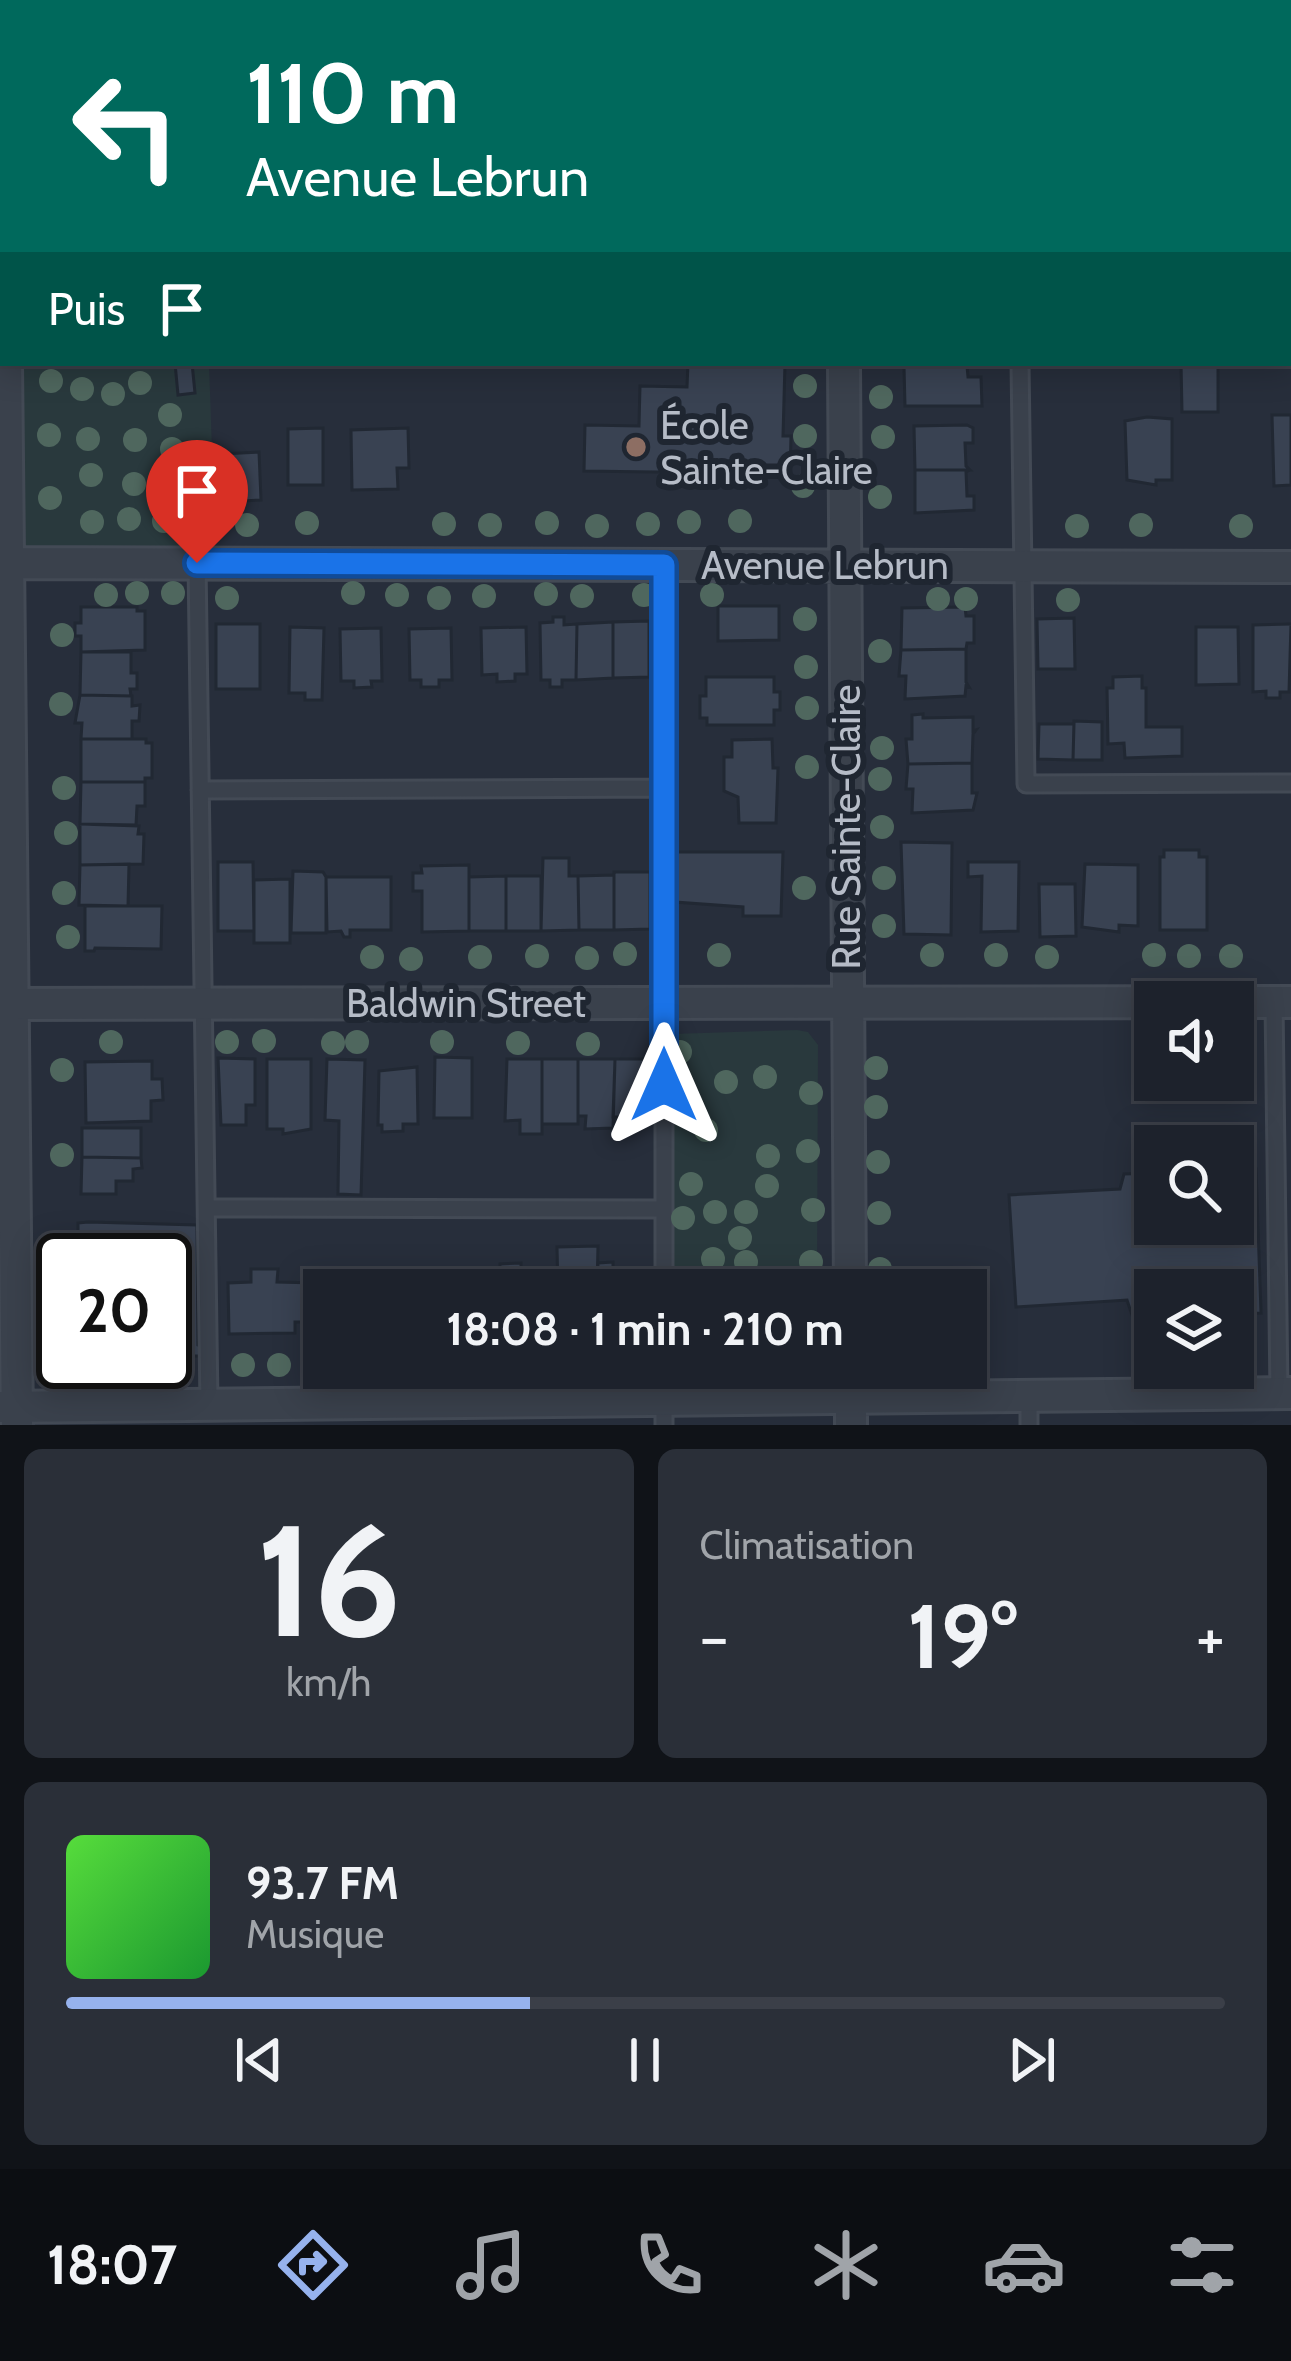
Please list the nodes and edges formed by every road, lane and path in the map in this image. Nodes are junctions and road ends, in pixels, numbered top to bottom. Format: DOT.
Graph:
graph roads {
  1 [pos="6,366"];
  2 [pos="844,366"];
  3 [pos="1020,366"];
  4 [pos="4,563"];
  5 [pos="197,563"];
  6 [pos="664,565"];
  7 [pos="845,565"];
  8 [pos="1022,566"];
  9 [pos="1291,567"];
  10 [pos="1291,783"];
  11 [pos="664,788"];
  12 [pos="200,790"];
  13 [pos="847,1002"];
  14 [pos="1283,1002"];
  15 [pos="664,1003"];
  16 [pos="6,1004"];
  17 [pos="202,1004"];
  18 [pos="207,1208"];
  19 [pos="664,1209"];
  20 [pos="664,1269"];
  21 [pos="850,1269"];
  22 [pos="1285,1393"];
  23 [pos="851,1397"];
  24 [pos="1029,1411"];
  25 [pos="203,1412"];
  26 [pos="11,1413"];
  27 [pos="664,1413"];
  1 -- 4 [label="street"];
  2 -- 7 [label="street, Rue Sainte-Claire"];
  3 -- 8 [label="lane"];
  4 -- 5 [label="street, Avenue Lebrun"];
  4 -- 16 [label="street"];
  5 -- 6 [label="street, Avenue Lebrun"];
  5 -- 12 [label="lane"];
  6 -- 7 [label="street, Avenue Lebrun"];
  6 -- 11 [label="lane"];
  7 -- 8 [label="street, Avenue Lebrun"];
  7 -- 13 [label="street, Rue Sainte-Claire"];
  8 -- 9 [label="street, Avenue Lebrun"];
  8 -- 10 [label="lane"];
  11 -- 12 [label="lane"];
  11 -- 15 [label="lane"];
  12 -- 17 [label="lane"];
  13 -- 14 [label="street, Baldwin Street"];
  13 -- 15 [label="street, Baldwin Street"];
  13 -- 21 [label="street, Rue Sainte-Claire"];
  14 -- 22 [label="lane"];
  15 -- 17 [label="street, Baldwin Street"];
  15 -- 19 [label="lane"];
  16 -- 17 [label="street, Baldwin Street"];
  16 -- 26 [label="street"];
  17 -- 18 [label="lane"];
  18 -- 19 [label="lane"];
  18 -- 25 [label="lane"];
  19 -- 20 [label="lane"];
  22 -- 24 [label="street"];
  23 -- 24 [label="street"];
  23 -- 27 [label="street"];
  25 -- 26 [label="street"];
  25 -- 27 [label="street"];
}
